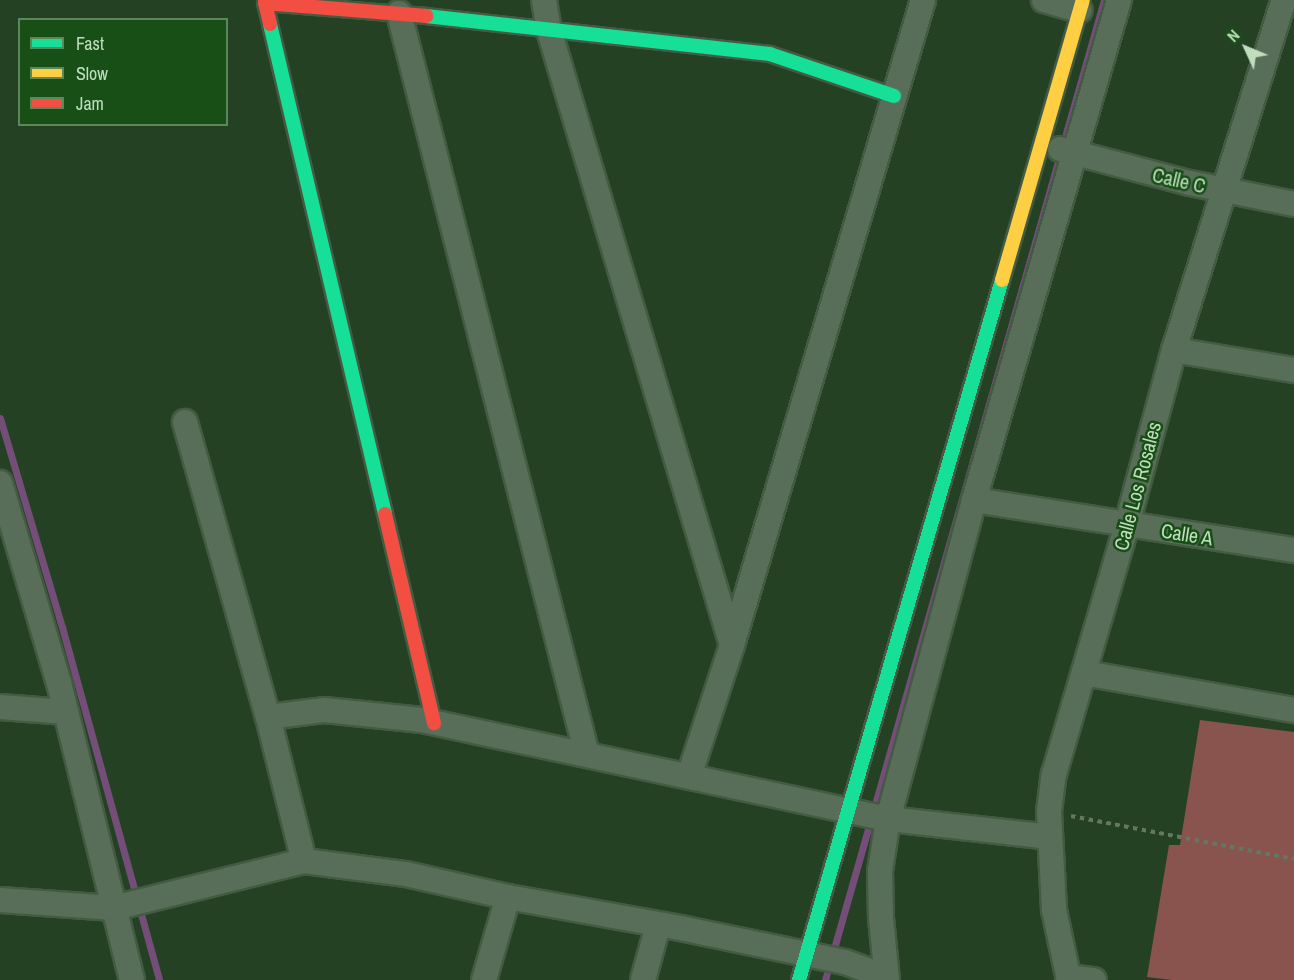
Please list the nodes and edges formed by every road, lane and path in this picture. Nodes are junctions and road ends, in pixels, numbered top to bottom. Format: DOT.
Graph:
graph roads {
  1 [pos="544,0"];
  2 [pos="923,0"];
  3 [pos="1044,0"];
  4 [pos="1119,0"];
  5 [pos="1284,0"];
  6 [pos="1081,5"];
  7 [pos="399,13"];
  8 [pos="1285,25"];
  9 [pos="549,30"];
  10 [pos="894,96"];
  11 [pos="1057,149"];
  12 [pos="1224,190"];
  13 [pos="1294,204"];
  14 [pos="1174,350"];
  15 [pos="1294,370"];
  16 [pos="185,422"];
  17 [pos="0,483"];
  18 [pos="974,500"];
  19 [pos="1127,524"];
  20 [pos="1294,550"];
  21 [pos="732,645"];
  22 [pos="1084,673"];
  23 [pos="0,707"];
  24 [pos="1294,710"];
  25 [pos="66,712"];
  26 [pos="268,717"];
  27 [pos="434,723"];
  28 [pos="587,754"];
  29 [pos="689,776"];
  30 [pos="1049,812"];
  31 [pos="870,814"];
  32 [pos="1050,837"];
  33 [pos="1294,858"];
  34 [pos="304,861"];
  35 [pos="508,897"];
  36 [pos="0,900"];
  37 [pos="114,908"];
  38 [pos="658,925"];
  39 [pos="813,957"];
  40 [pos="842,971"];
  41 [pos="887,978"];
  42 [pos="1068,978"];
  43 [pos="132,980"];
  44 [pos="484,980"];
  45 [pos="643,980"];
  46 [pos="799,980"];
  47 [pos="1094,980"];
  1 -- 9 [label="street"];
  2 -- 10 [label="street"];
  3 -- 6 [label="street"];
  4 -- 11 [label="street"];
  5 -- 8 [label="street, Calle Los Rosales"];
  6 -- 11 [label="street"];
  7 -- 9 [label="street"];
  7 -- 27 [label="street"];
  7 -- 28 [label="street"];
  8 -- 12 [label="street, Calle Los Rosales"];
  9 -- 10 [label="street"];
  9 -- 21 [label="street"];
  10 -- 21 [label="street"];
  11 -- 12 [label="street, Calle C"];
  11 -- 18 [label="street"];
  11 -- 31 [label="street"];
  12 -- 13 [label="street, Calle C"];
  12 -- 14 [label="street, Calle Los Rosales"];
  14 -- 15 [label="street"];
  14 -- 19 [label="street, Calle Los Rosales"];
  16 -- 26 [label="street"];
  17 -- 25 [label="street"];
  18 -- 19 [label="street, Calle A"];
  18 -- 31 [label="street"];
  19 -- 20 [label="street, Calle A"];
  19 -- 22 [label="street, Calle Los Rosales"];
  21 -- 29 [label="street"];
  22 -- 24 [label="street"];
  22 -- 30 [label="street, Calle Los Rosales"];
  23 -- 25 [label="street"];
  25 -- 37 [label="street"];
  26 -- 27 [label="street"];
  26 -- 34 [label="street"];
  27 -- 28 [label="street"];
  28 -- 29 [label="street"];
  29 -- 31 [label="street"];
  30 -- 32 [label="street, Calle Los Rosales"];
  30 -- 33 [label="path"];
  31 -- 32 [label="street"];
  31 -- 39 [label="street"];
  31 -- 41 [label="street"];
  32 -- 42 [label="street, Calle Los Rosales"];
  34 -- 35 [label="street"];
  34 -- 37 [label="street"];
  35 -- 38 [label="street"];
  35 -- 44 [label="street"];
  36 -- 37 [label="street"];
  37 -- 43 [label="street"];
  38 -- 39 [label="street"];
  38 -- 45 [label="street"];
  39 -- 40 [label="street"];
  39 -- 46 [label="street"];
  40 -- 41 [label="street"];
  42 -- 47 [label="street"];
}
